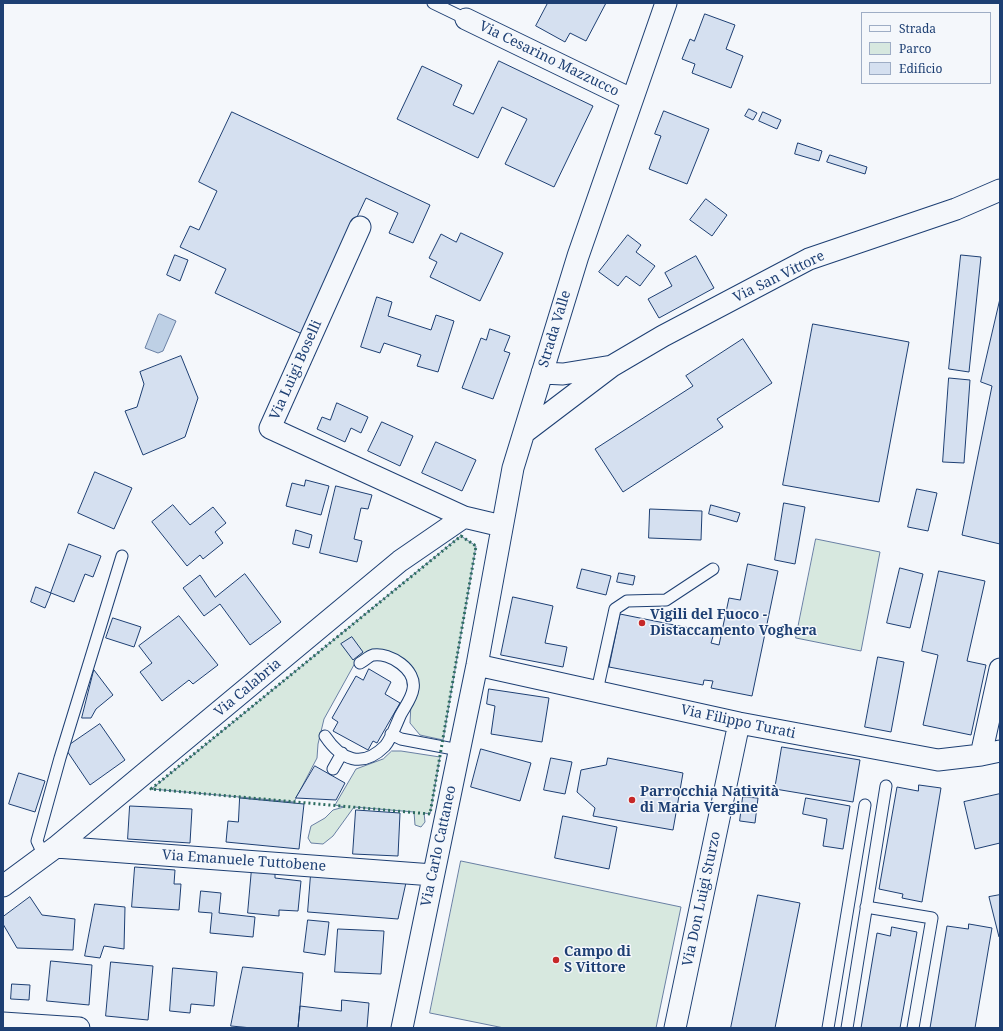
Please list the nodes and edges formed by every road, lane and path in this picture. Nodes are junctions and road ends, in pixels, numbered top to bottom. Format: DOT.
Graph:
graph roads {
  1 [pos="433,3"];
  2 [pos="666,3"];
  3 [pos="466,19"];
  4 [pos="631,99"];
  5 [pos="1000,190"];
  6 [pos="360,227"];
  7 [pos="612,366"];
  8 [pos="542,373"];
  9 [pos="525,432"];
  10 [pos="464,517"];
  11 [pos="502,526"];
  12 [pos="122,556"];
  13 [pos="713,569"];
  14 [pos="360,663"];
  15 [pos="477,665"];
  16 [pos="1000,669"];
  17 [pos="597,691"];
  18 [pos="739,723"];
  19 [pos="391,734"];
  20 [pos="325,736"];
  21 [pos="459,750"];
  22 [pos="342,753"];
  23 [pos="991,753"];
  24 [pos="332,770"];
  25 [pos="886,786"];
  26 [pos="865,805"];
  27 [pos="50,852"];
  28 [pos="433,876"];
  29 [pos="3,886"];
  30 [pos="866,907"];
  31 [pos="3,1023"];
  32 [pos="79,1028"];
  33 [pos="402,1028"];
  34 [pos="675,1028"];
  35 [pos="828,1028"];
  36 [pos="846,1028"];
  37 [pos="913,1028"];
  1 -- 3 [label="lane"];
  2 -- 4 [label="street, Strada Valle"];
  3 -- 4 [label="street, Via Cesarino Mazzucco"];
  4 -- 8 [label="street, Strada Valle"];
  5 -- 7 [label="street, Via San Vittore"];
  6 -- 10 [label="street, Via Luigi Boselli"];
  7 -- 8 [label="street, Via San Vittore"];
  7 -- 9 [label="street, Via San Vittore"];
  8 -- 9 [label="street, Strada Valle"];
  9 -- 11 [label="street, Strada Valle"];
  10 -- 11 [label="street"];
  10 -- 27 [label="street, Via Calabria"];
  11 -- 15 [label="street, Strada Valle"];
  12 -- 27 [label="lane"];
  13 -- 17 [label="lane"];
  14 -- 19 [label="lane"];
  15 -- 17 [label="street, Via Filippo Turati"];
  15 -- 21 [label="street, Via Carlo Cattaneo"];
  16 -- 23 [label="street"];
  17 -- 18 [label="street, Via Filippo Turati"];
  18 -- 23 [label="street, Via Filippo Turati"];
  18 -- 34 [label="street, Via Don Luigi Sturzo"];
  19 -- 21 [label="lane"];
  19 -- 22 [label="lane"];
  20 -- 22 [label="lane"];
  21 -- 28 [label="street, Via Carlo Cattaneo"];
  22 -- 24 [label="lane"];
  25 -- 30 [label="lane"];
  26 -- 35 [label="lane"];
  27 -- 28 [label="street, Via Emanuele Tuttobene"];
  27 -- 29 [label="street, Via Calabria"];
  28 -- 33 [label="street, Via Carlo Cattaneo"];
  30 -- 36 [label="lane"];
  30 -- 37 [label="lane"];
  31 -- 32 [label="street"];
}
